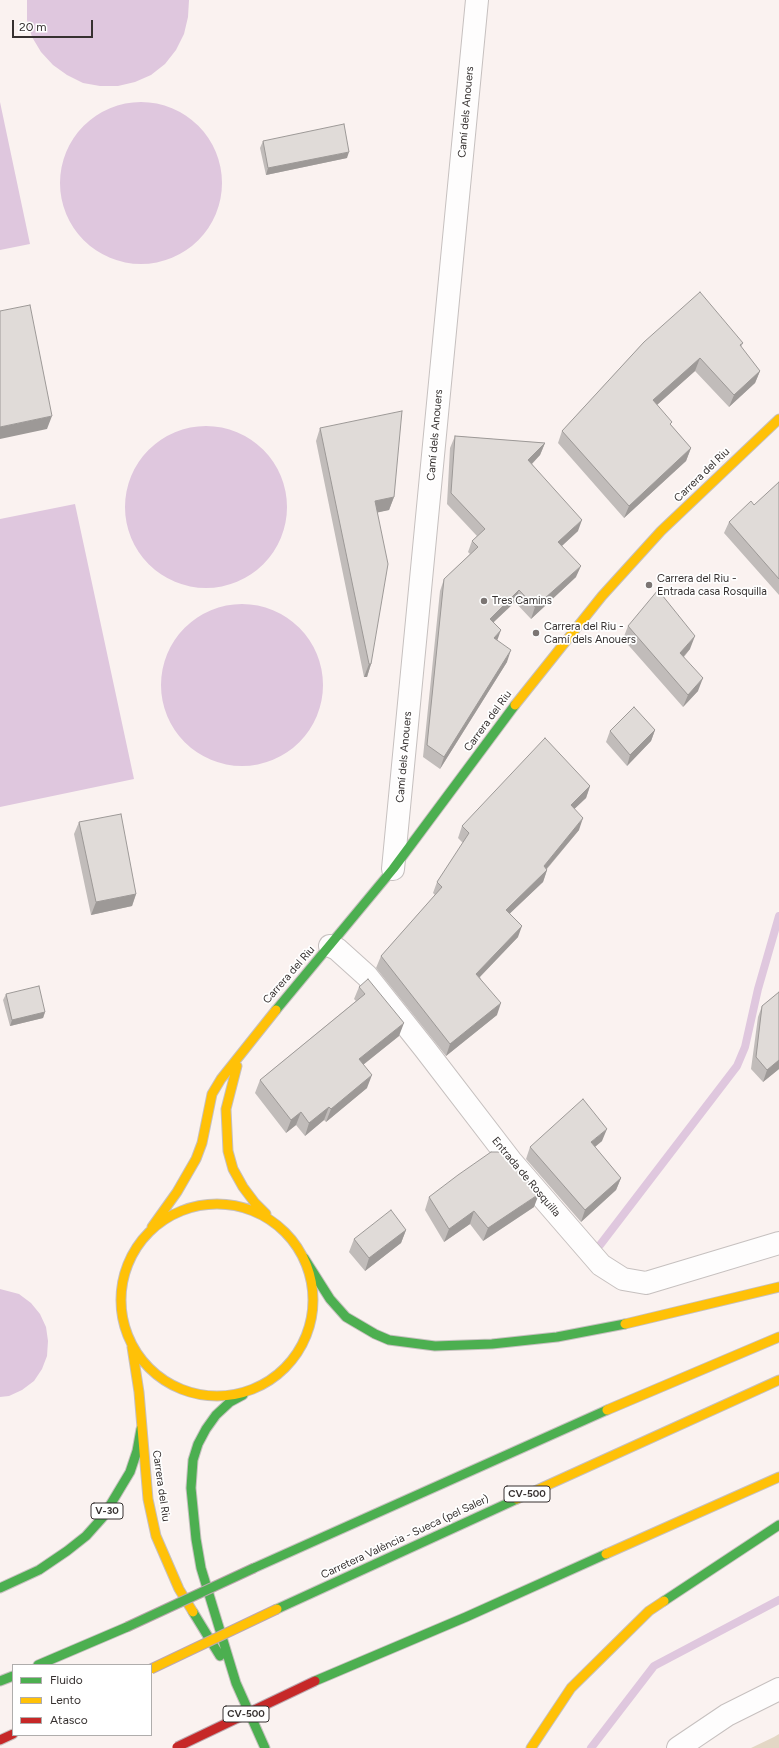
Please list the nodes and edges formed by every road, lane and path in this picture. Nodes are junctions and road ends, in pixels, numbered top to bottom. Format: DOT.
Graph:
graph roads {
  1 [pos="477,0"];
  2 [pos="779,419"];
  3 [pos="393,869"];
  4 [pos="330,946"];
  5 [pos="239,1057"];
  6 [pos="273,1220"];
  7 [pos="152,1227"];
  8 [pos="779,1243"];
  9 [pos="304,1258"];
  10 [pos="779,1287"];
  11 [pos="779,1337"];
  12 [pos="131,1344"];
  13 [pos="779,1380"];
  14 [pos="249,1392"];
  15 [pos="142,1429"];
  16 [pos="779,1477"];
  17 [pos="779,1525"];
  18 [pos="0,1588"];
  19 [pos="40,1664"];
  20 [pos="152,1669"];
  21 [pos="12,1676"];
  22 [pos="0,1681"];
  23 [pos="236,1683"];
  24 [pos="779,1689"];
  25 [pos="12,1734"];
  26 [pos="0,1740"];
  27 [pos="176,1747"];
  28 [pos="266,1748"];
  29 [pos="531,1748"];
  30 [pos="678,1748"];
  1 -- 3 [label="street, Camí dels Anouers"];
  2 -- 3 [label="main road, Carrera del Riu"];
  3 -- 4 [label="main road, Carrera del Riu"];
  4 -- 5 [label="main road, Carrera del Riu"];
  4 -- 8 [label="street, Entrada de Rosquilla"];
  5 -- 6 [label="main road, Carrera del Riu"];
  5 -- 7 [label="main road, Carrera del Riu"];
  6 -- 7 [label="main road"];
  6 -- 9 [label="main road, Carrera del Riu"];
  7 -- 12 [label="main road, Carrera del Riu"];
  9 -- 10 [label="main road"];
  9 -- 14 [label="main road, Carrera del Riu"];
  11 -- 19 [label="main road, bridge"];
  12 -- 14 [label="main road"];
  12 -- 15 [label="main road, Carrera del Riu"];
  13 -- 20 [label="main road, Carretera València - Sueca (pel Saler) / CV-500, bridge"];
  14 -- 23 [label="main road, Carrera del Riu"];
  15 -- 18 [label="main road, V-30"];
  15 -- 23 [label="main road, Carrera del Riu"];
  16 -- 27 [label="main road, CV-500, bridge"];
  17 -- 29 [label="main road"];
  21 -- 22 [label="main road"];
  23 -- 28 [label="main road, Carrera del Riu"];
  24 -- 30 [label="street"];
  25 -- 26 [label="main road"];
}
